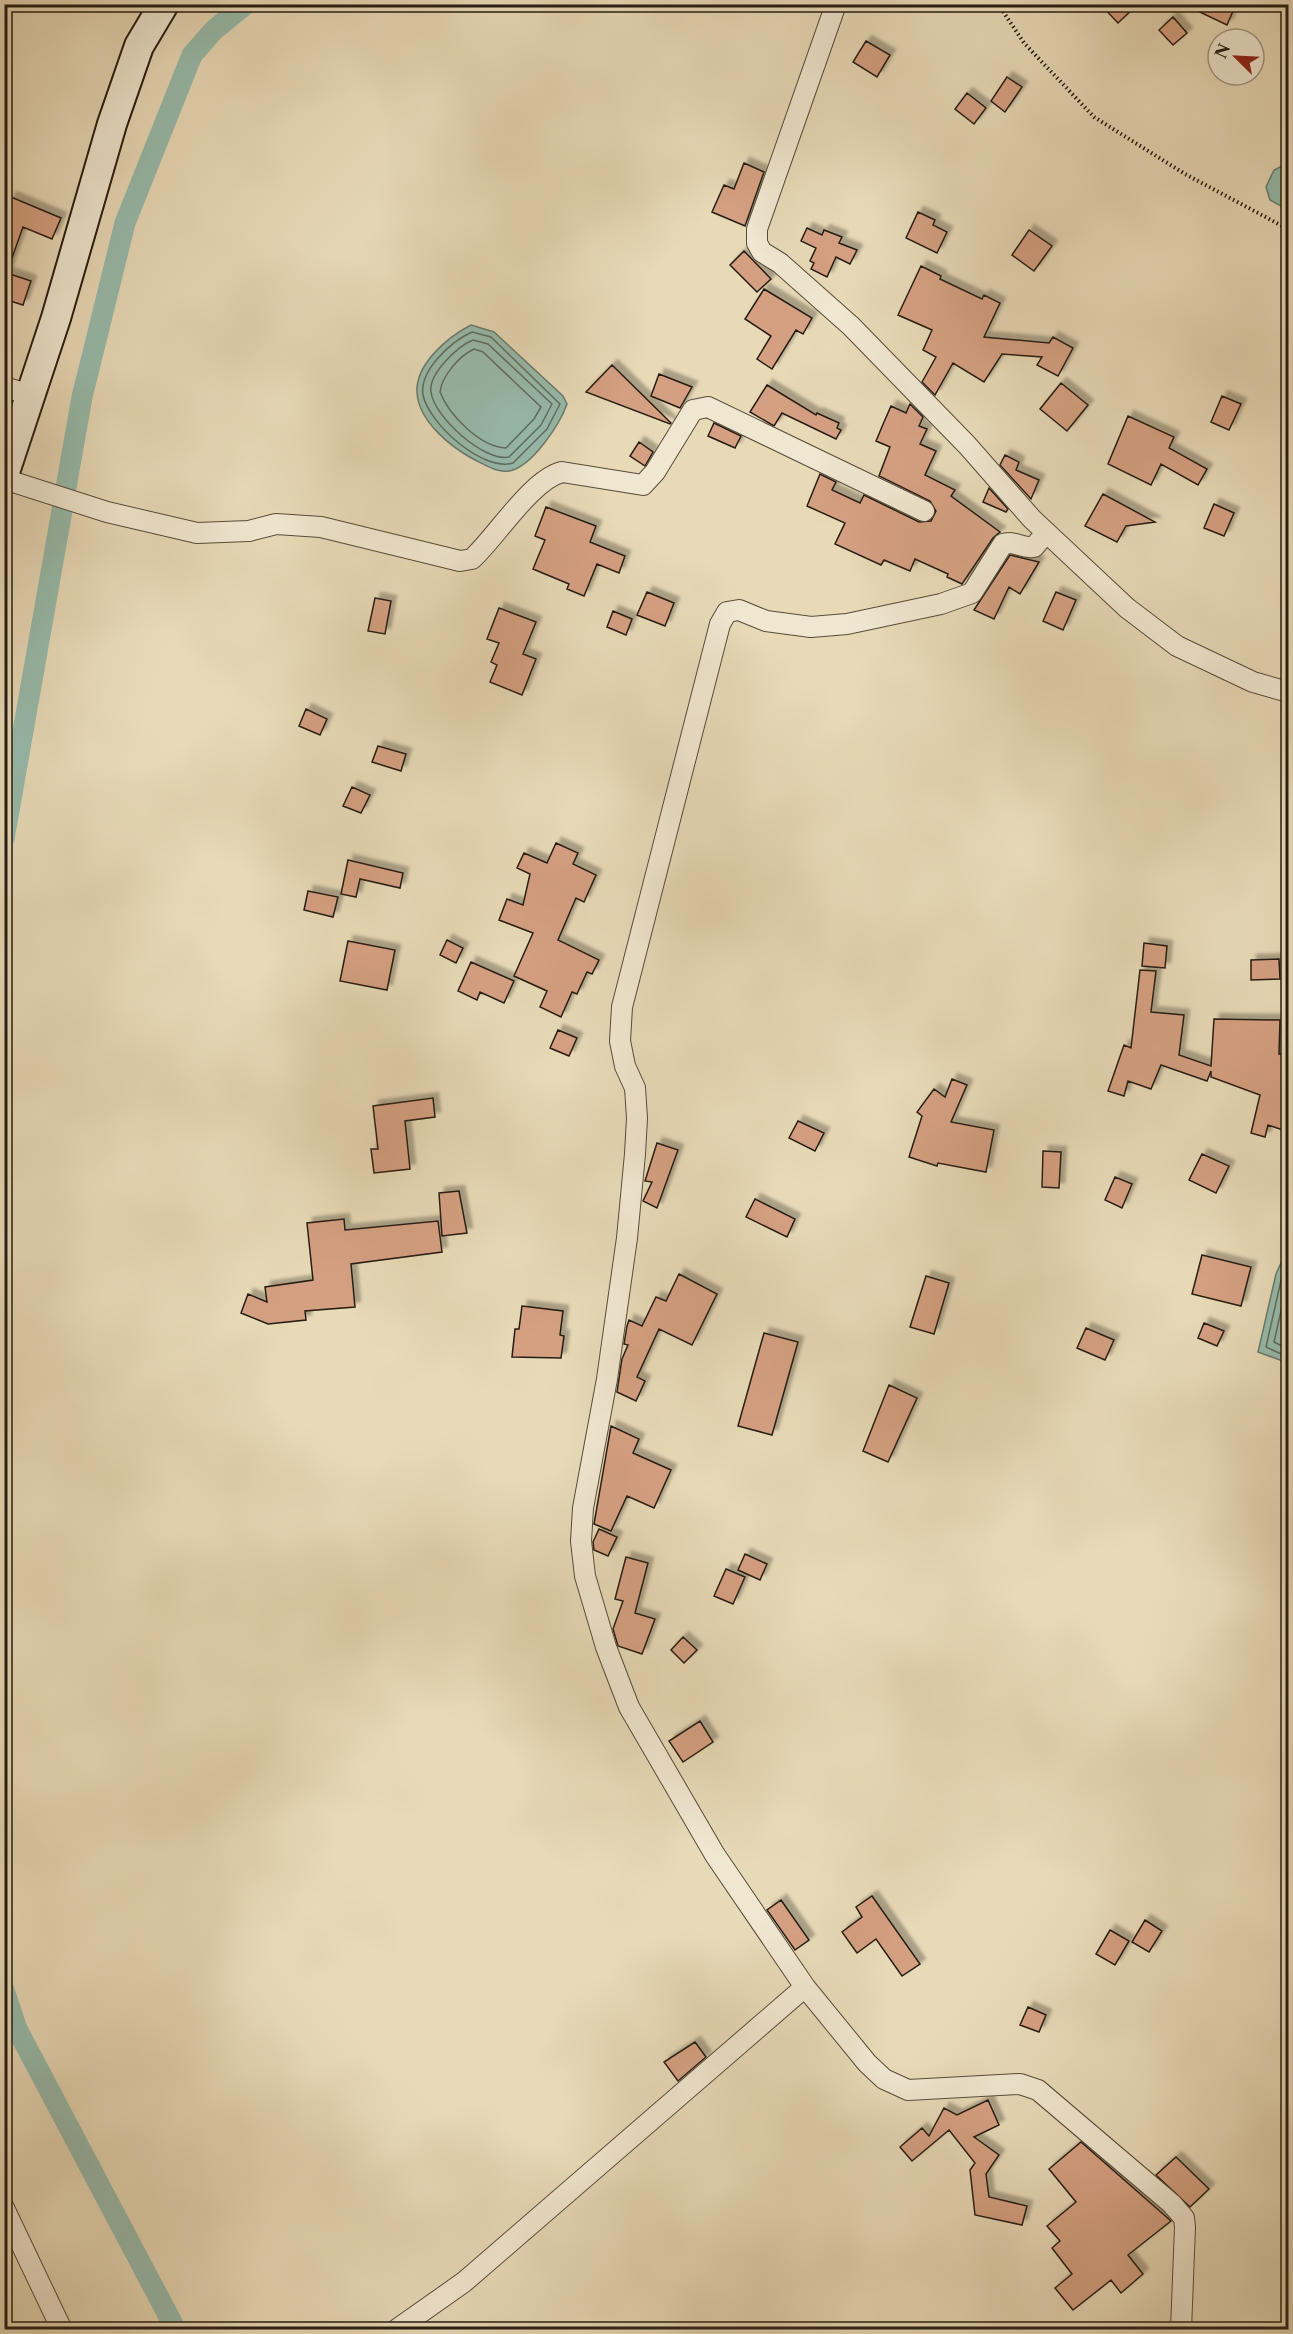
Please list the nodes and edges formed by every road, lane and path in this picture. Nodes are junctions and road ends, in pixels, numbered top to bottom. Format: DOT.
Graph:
graph roads {
  1 [pos="164,4"];
  2 [pos="836,4"];
  3 [pos="998,4"];
  4 [pos="1288,229"];
  5 [pos="18,391"];
  6 [pos="4,477"];
  7 [pos="924,511"];
  8 [pos="1046,533"];
  9 [pos="1288,692"];
  10 [pos="805,1987"];
  11 [pos="4,2208"];
  12 [pos="62,2330"];
  13 [pos="396,2330"];
  14 [pos="1180,2330"];
  1 -- 5 [label="main road"];
  2 -- 8 [label="street"];
  3 -- 4 [label="path"];
  5 -- 6 [label="main road"];
  6 -- 7 [label="street"];
  8 -- 9 [label="street"];
  8 -- 10 [label="street"];
  10 -- 13 [label="street"];
  10 -- 14 [label="street"];
  11 -- 12 [label="street"];
}
